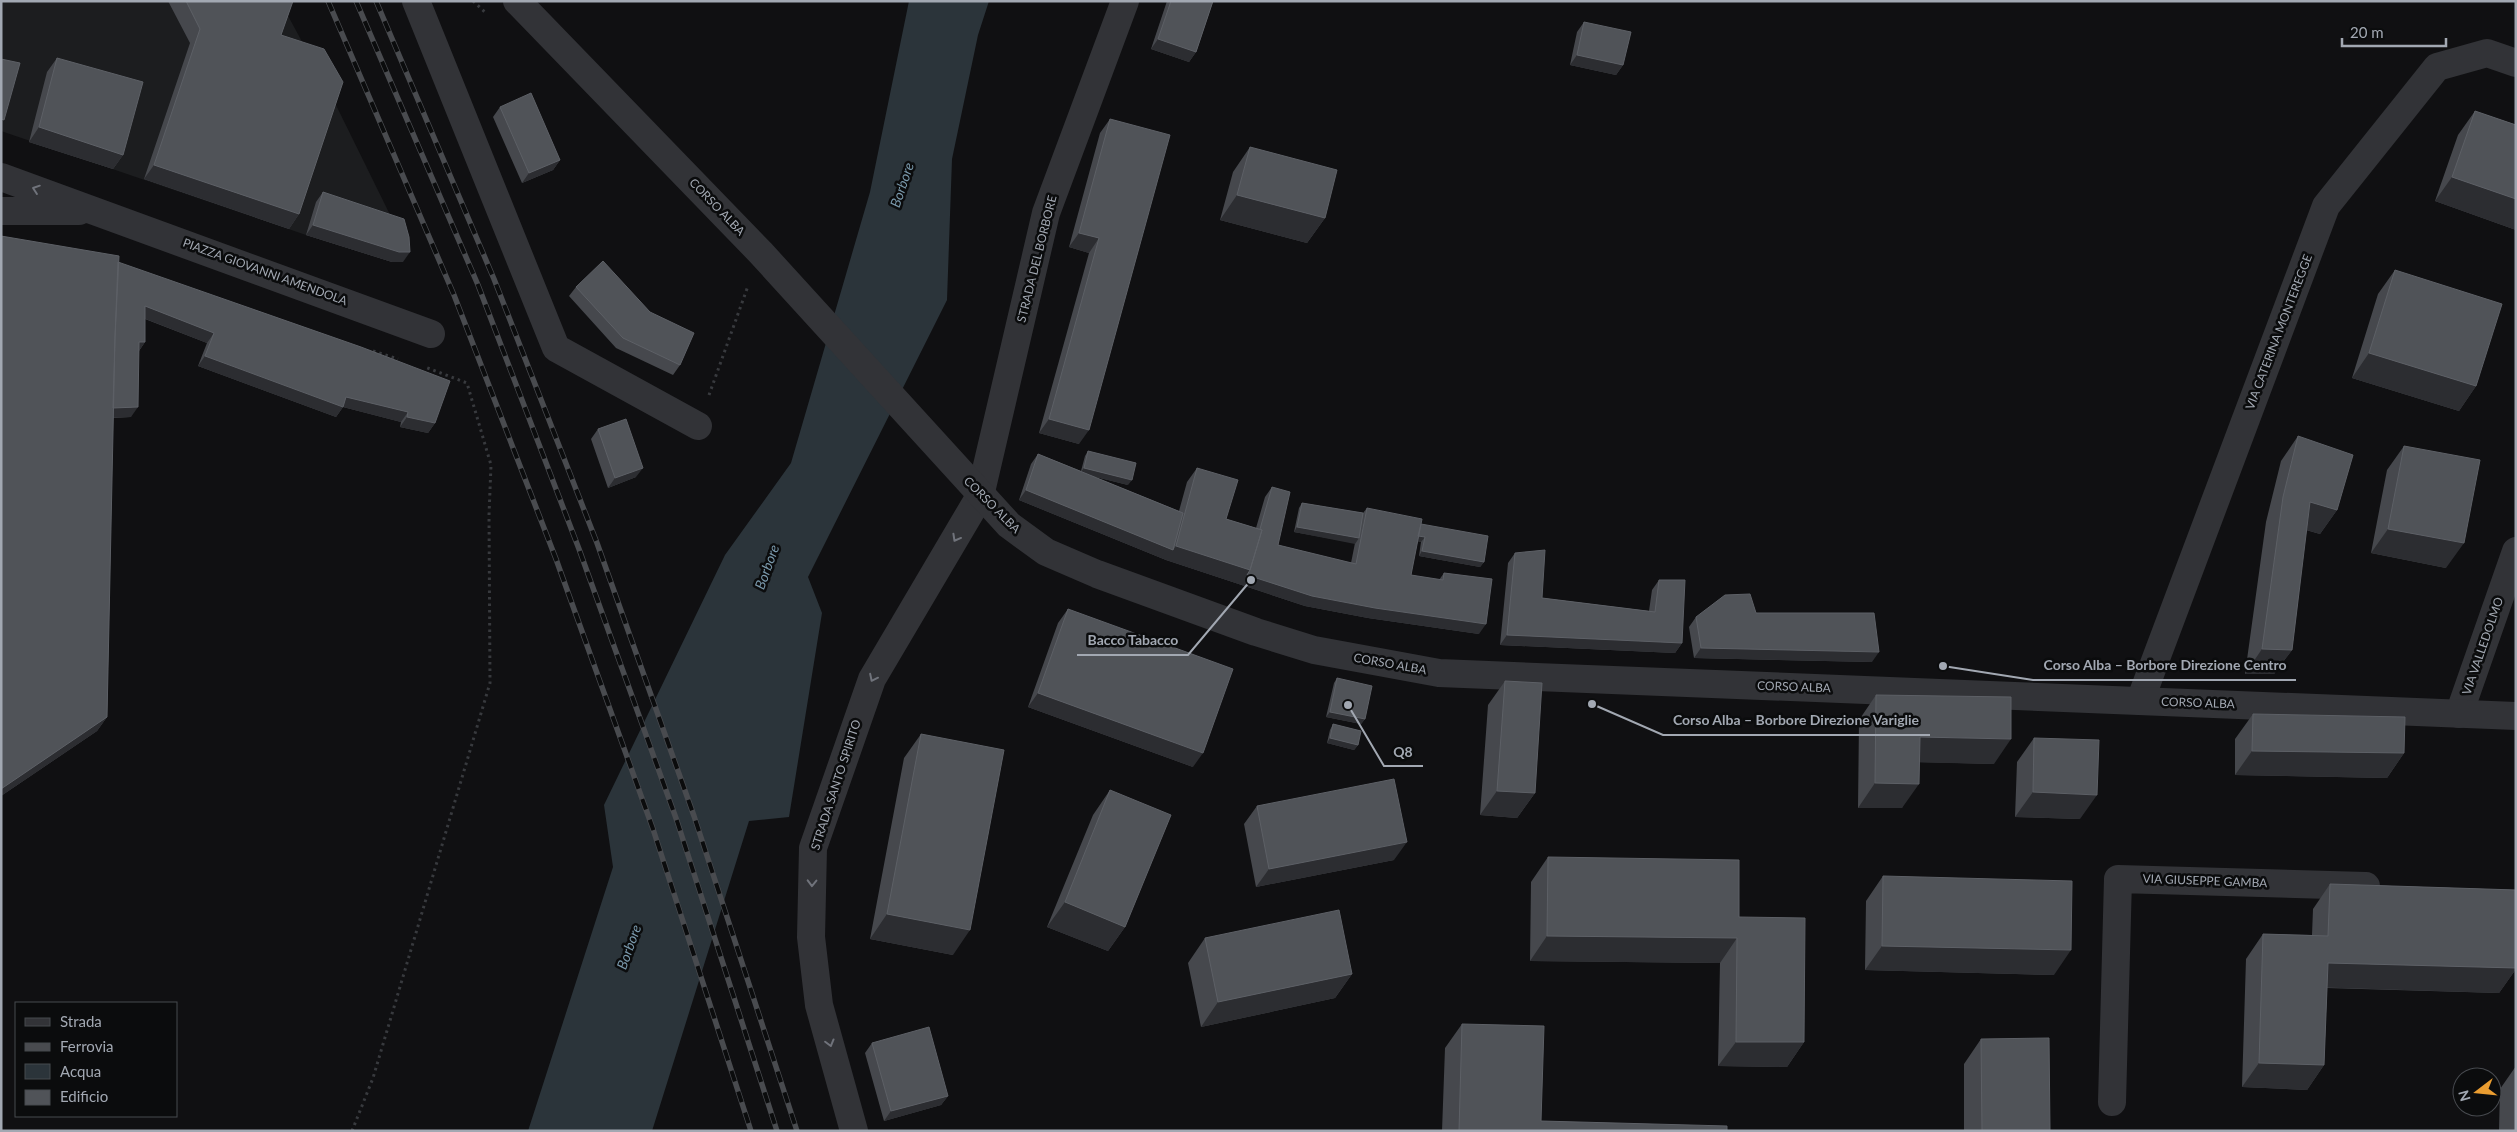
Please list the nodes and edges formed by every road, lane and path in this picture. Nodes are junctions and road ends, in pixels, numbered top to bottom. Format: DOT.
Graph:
graph roads {
  1 [pos="416,1"];
  2 [pos="517,1"];
  3 [pos="1125,1"];
  4 [pos="2516,62"];
  5 [pos="1,177"];
  6 [pos="1,211"];
  7 [pos="98,211"];
  8 [pos="749,282"];
  9 [pos="431,334"];
  10 [pos="366,350"];
  11 [pos="402,360"];
  12 [pos="420,365"];
  13 [pos="698,426"];
  14 [pos="980,496"];
  15 [pos="2516,551"];
  16 [pos="2140,701"];
  17 [pos="2459,714"];
  18 [pos="2516,716"];
  19 [pos="2386,887"];
  20 [pos="2112,1102"];
  21 [pos="352,1131"];
  22 [pos="854,1131"];
  1 -- 13 [label="street"];
  2 -- 14 [label="street, CORSO ALBA"];
  3 -- 14 [label="street, STRADA DEL BORBORE"];
  4 -- 16 [label="street, VIA CATERINA MONTEREGGE"];
  7 -- 5 [label="street, PIAZZA GIOVANNI AMENDOLA, one-way"];
  6 -- 7 [label="street, PIAZZA GIOVANNI AMENDOLA"];
  7 -- 9 [label="street, PIAZZA GIOVANNI AMENDOLA"];
  8 -- 13 [label="path"];
  10 -- 11 [label="path"];
  12 -- 21 [label="path"];
  14 -- 16 [label="street, CORSO ALBA"];
  14 -- 22 [label="street, STRADA SANTO SPIRITO, one-way"];
  15 -- 17 [label="street, VIA VALLEDOLMO"];
  16 -- 17 [label="street, CORSO ALBA"];
  17 -- 18 [label="street, CORSO ALBA"];
  19 -- 20 [label="street, VIA GIUSEPPE GAMBA"];
}
